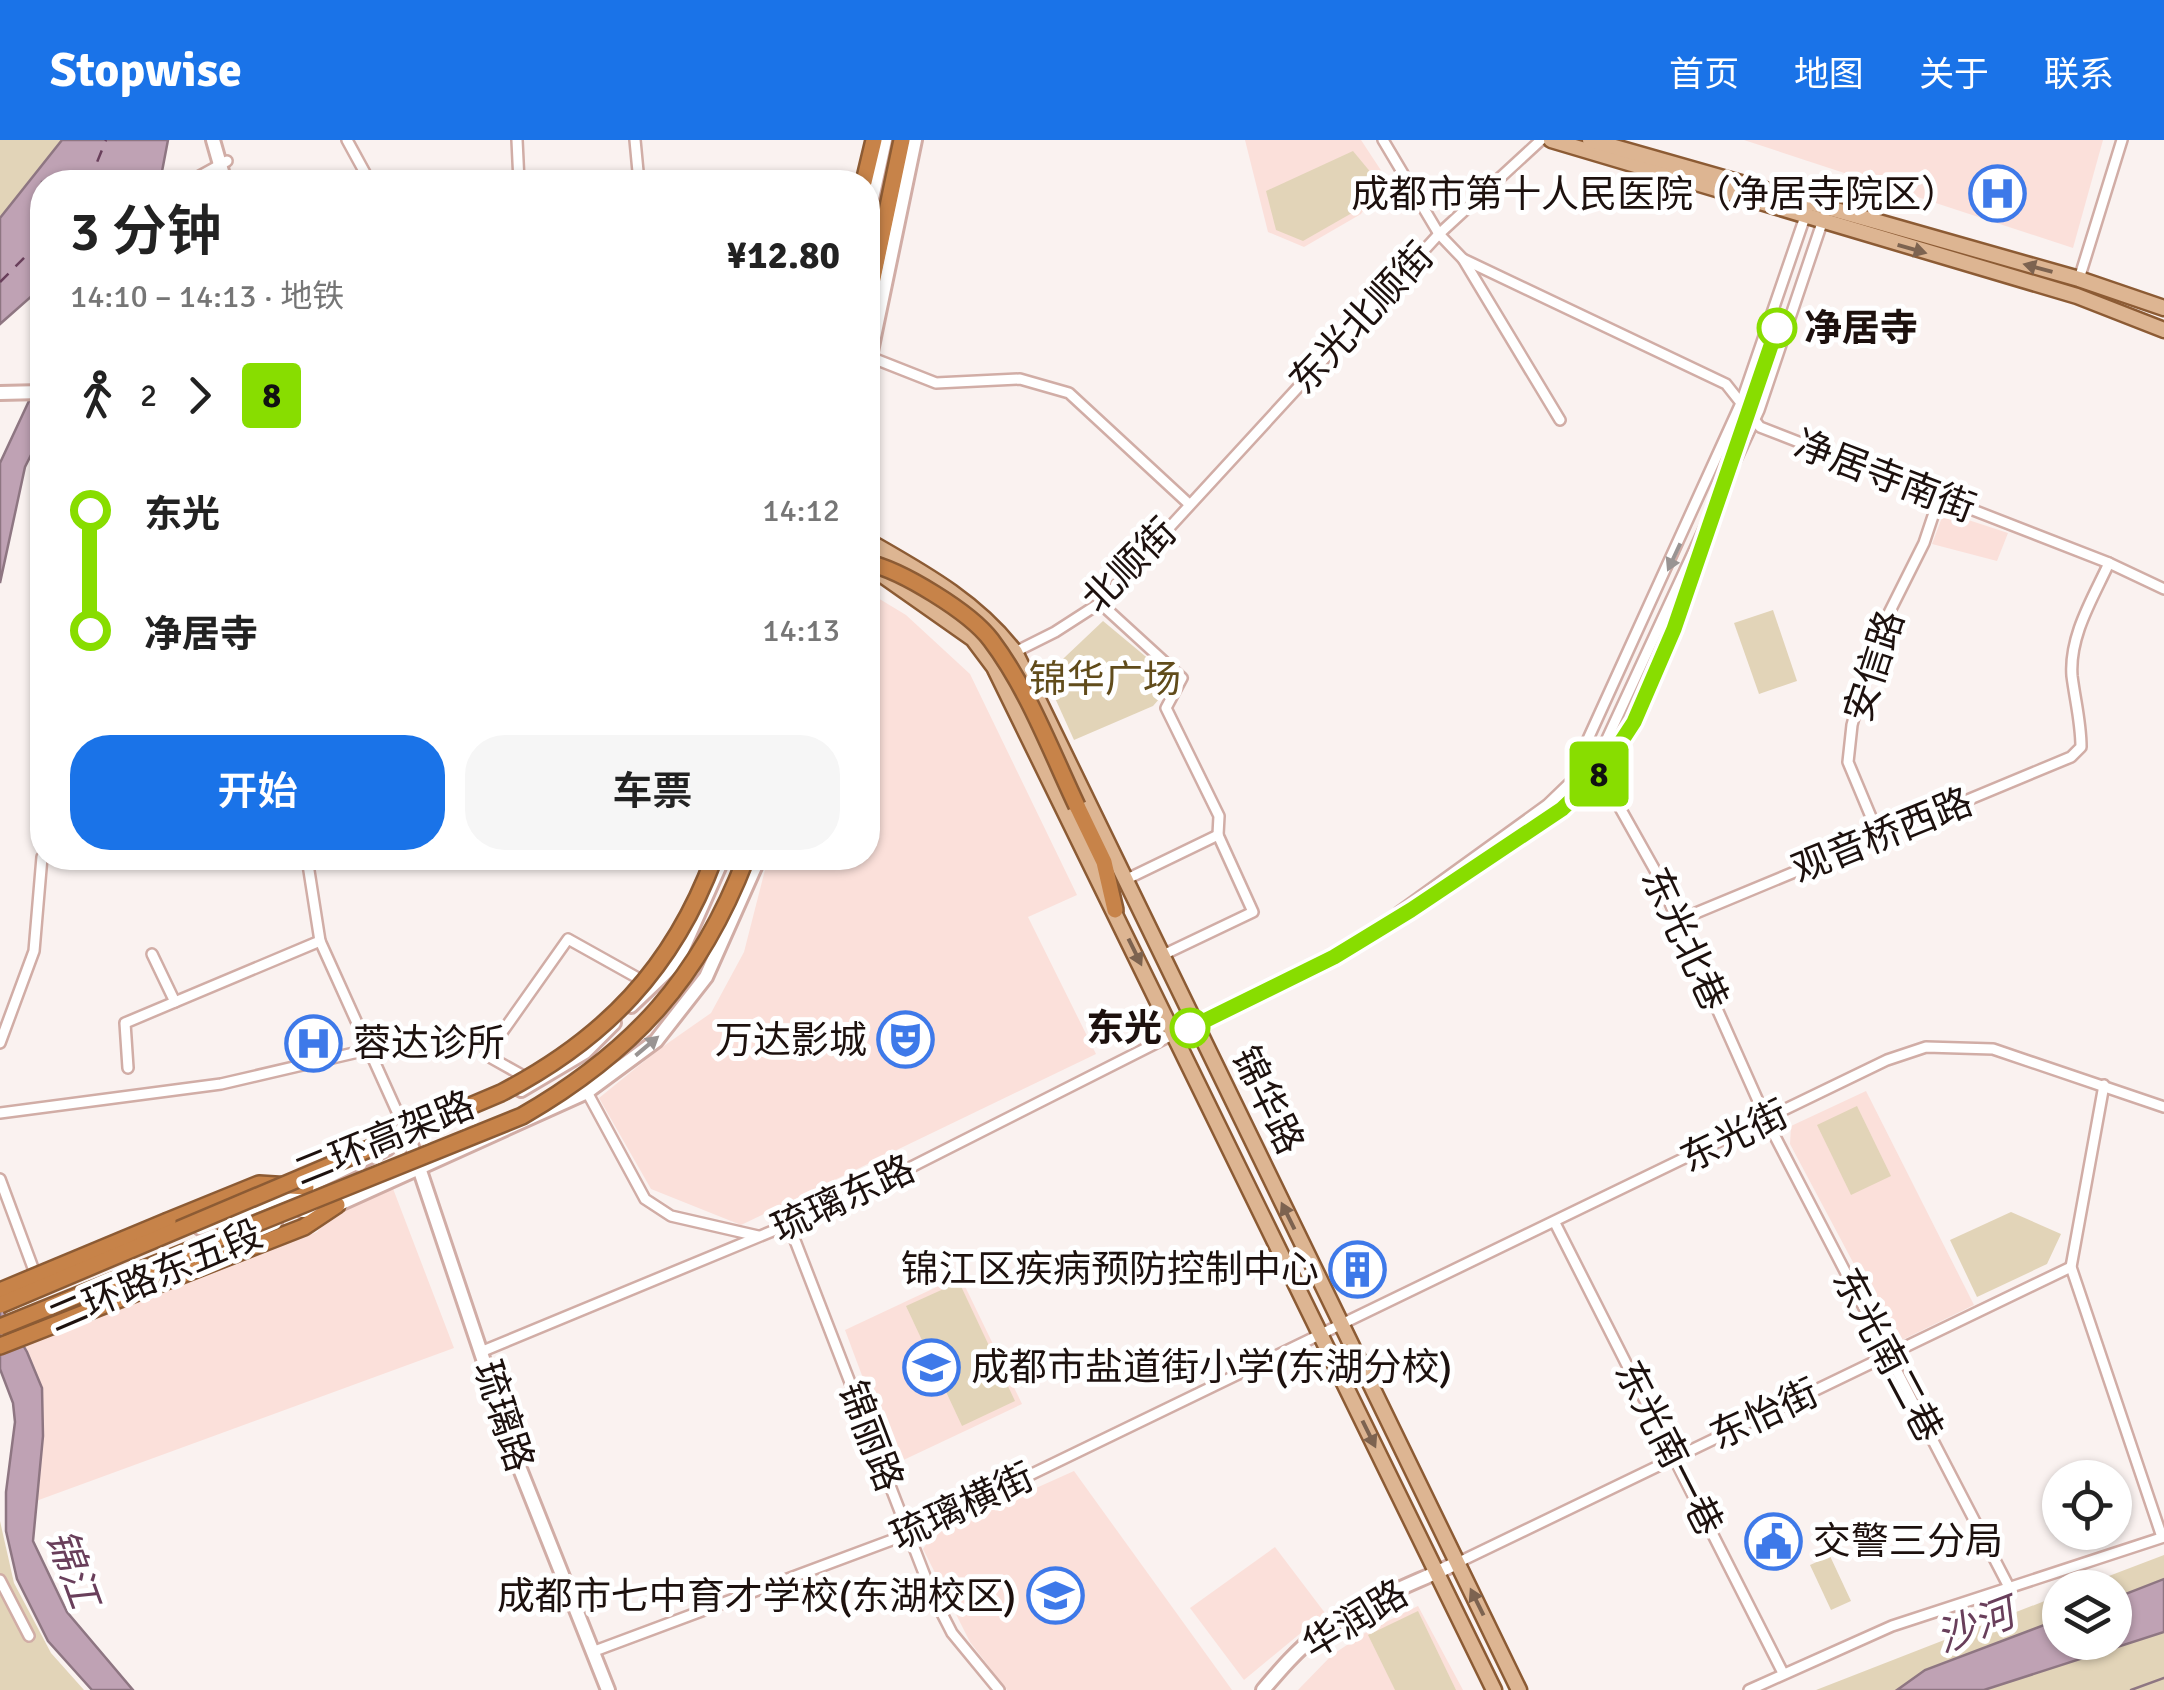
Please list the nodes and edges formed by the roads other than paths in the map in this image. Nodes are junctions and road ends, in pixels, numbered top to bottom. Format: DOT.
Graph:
graph roads {
  1 [pos="213,140"];
  2 [pos="222,140"];
  3 [pos="347,140"];
  4 [pos="517,140"];
  5 [pos="635,140"];
  6 [pos="874,140"];
  7 [pos="885,140"];
  8 [pos="902,140"];
  9 [pos="915,140"];
  10 [pos="1382,140"];
  11 [pos="1541,140"];
  12 [pos="1551,140"];
  13 [pos="1590,140"];
  14 [pos="2122,140"];
  15 [pos="223,162"];
  16 [pos="209,170"];
  17 [pos="224,170"];
  18 [pos="227,170"];
  19 [pos="363,170"];
  20 [pos="518,170"];
  21 [pos="637,170"];
  22 [pos="867,170"];
  23 [pos="878,170"];
  24 [pos="1807,211"];
  25 [pos="1824,216"];
  26 [pos="1439,234"];
  27 [pos="880,245"];
  28 [pos="1463,259"];
  29 [pos="2079,279"];
  30 [pos="880,305"];
  31 [pos="2164,308"];
  32 [pos="2164,330"];
  33 [pos="880,365"];
  34 [pos="30,392"];
  35 [pos="0,393"];
  36 [pos="1741,403"];
  37 [pos="1560,420"];
  38 [pos="1755,420"];
  39 [pos="1939,498"];
  40 [pos="1189,504"];
  41 [pos="880,548"];
  42 [pos="2109,563"];
  43 [pos="880,568"];
  44 [pos="880,573"];
  45 [pos="2164,589"];
  46 [pos="1100,603"];
  47 [pos="1014,652"];
  48 [pos="1587,766"];
  49 [pos="1218,835"];
  50 [pos="1878,836"];
  51 [pos="41,870"];
  52 [pos="309,870"];
  53 [pos="709,870"];
  54 [pos="718,870"];
  55 [pos="741,870"];
  56 [pos="754,870"];
  57 [pos="1125,880"];
  58 [pos="1116,910"];
  59 [pos="1399,912"];
  60 [pos="1679,920"];
  61 [pos="320,942"];
  62 [pos="152,954"];
  63 [pos="1165,954"];
  64 [pos="652,986"];
  65 [pos="176,1002"];
  66 [pos="1194,1024"];
  67 [pos="1174,1034"];
  68 [pos="0,1043"];
  69 [pos="370,1049"];
  70 [pos="128,1068"];
  71 [pos="536,1082"];
  72 [pos="2104,1085"];
  73 [pos="587,1092"];
  74 [pos="2164,1106"];
  75 [pos="0,1113"];
  76 [pos="1766,1120"];
  77 [pos="409,1138"];
  78 [pos="420,1169"];
  79 [pos="0,1179"];
  80 [pos="306,1187"];
  81 [pos="337,1205"];
  82 [pos="1556,1223"];
  83 [pos="789,1225"];
  84 [pos="761,1237"];
  85 [pos="2071,1267"];
  86 [pos="39,1284"];
  87 [pos="1,1297"];
  88 [pos="1341,1326"];
  89 [pos="0,1327"];
  90 [pos="1321,1336"];
  91 [pos="0,1344"];
  92 [pos="483,1352"];
  93 [pos="1887,1355"];
  94 [pos="1672,1457"];
  95 [pos="908,1534"];
  96 [pos="2163,1537"];
  97 [pos="1457,1563"];
  98 [pos="1437,1573"];
  99 [pos="0,1580"];
  100 [pos="2010,1588"];
  101 [pos="29,1636"];
  102 [pos="592,1652"];
  103 [pos="1783,1674"];
  104 [pos="608,1690"];
  105 [pos="999,1690"];
  106 [pos="1264,1690"];
  107 [pos="1494,1690"];
  108 [pos="1520,1690"];
  109 [pos="1749,1690"];
  1 -- 15 [label="main road"];
  2 -- 15 [label="main road"];
  3 -- 19 [label="street"];
  4 -- 20 [label="street"];
  5 -- 21 [label="street"];
  6 -- 22 [label="highway"];
  7 -- 23 [label="main road"];
  8 -- 27 [label="highway"];
  9 -- 30 [label="main road"];
  10 -- 26 [label="street"];
  11 -- 26 [label="street, 东光北顺街"];
  12 -- 24 [label="main road"];
  13 -- 24 [label="main road"];
  14 -- 29 [label="street"];
  15 -- 16 [label="street"];
  15 -- 17 [label="main road"];
  15 -- 18 [label="main road"];
  24 -- 25 [label="main road"];
  24 -- 36 [label="street"];
  29 -- 25 [label="main road, one-way"];
  25 -- 32 [label="main road, one-way"];
  25 -- 38 [label="street"];
  26 -- 28 [label="street"];
  26 -- 40 [label="street, 东光北顺街"];
  28 -- 36 [label="street, 净居寺南街"];
  28 -- 37 [label="street"];
  29 -- 31 [label="main road"];
  33 -- 40 [label="street"];
  34 -- 35 [label="main road"];
  36 -- 38 [label="street, 净居寺南街"];
  36 -- 48 [label="street, one-way"];
  38 -- 39 [label="street, 净居寺南街"];
  38 -- 48 [label="street"];
  39 -- 42 [label="street, 净居寺南街"];
  39 -- 50 [label="street, 安信路"];
  40 -- 46 [label="street, 北顺街"];
  41 -- 47 [label="main road, 锦华路"];
  42 -- 45 [label="street, 净居寺南街"];
  42 -- 50 [label="street, 观音桥西路"];
  43 -- 58 [label="highway, bridge"];
  44 -- 58 [label="main road, 锦华路"];
  46 -- 47 [label="street, 北顺街"];
  46 -- 49 [label="street"];
  47 -- 57 [label="main road, 锦华路"];
  48 -- 59 [label="street"];
  48 -- 60 [label="street, 东光北巷"];
  49 -- 57 [label="street"];
  49 -- 63 [label="street"];
  50 -- 60 [label="street, 观音桥西路"];
  51 -- 68 [label="street"];
  52 -- 61 [label="street"];
  53 -- 87 [label="highway, 二环高架路, bridge"];
  54 -- 64 [label="main road, 二环路东五段"];
  55 -- 89 [label="highway, 二环高架路, bridge"];
  73 -- 56 [label="main road, 二环路东五段, one-way"];
  57 -- 66 [label="main road, 锦华路"];
  58 -- 67 [label="main road, 锦华路, one-way"];
  60 -- 76 [label="street, 东光北巷"];
  61 -- 65 [label="street"];
  61 -- 69 [label="street"];
  62 -- 65 [label="street"];
  64 -- 71 [label="main road, 二环路东五段"];
  64 -- 71 [label="street"];
  65 -- 70 [label="street"];
  66 -- 67 [label="street, 琉璃东路"];
  88 -- 66 [label="main road, 锦华路, one-way"];
  67 -- 83 [label="street, 琉璃东路"];
  67 -- 90 [label="main road, 锦华路"];
  69 -- 75 [label="street"];
  69 -- 77 [label="street"];
  71 -- 77 [label="main road, 二环路东五段"];
  72 -- 74 [label="street, 东光街"];
  72 -- 76 [label="street, 东光街"];
  72 -- 85 [label="street"];
  73 -- 78 [label="main road, 二环路东五段"];
  73 -- 84 [label="street"];
  76 -- 82 [label="street, 东光街"];
  76 -- 93 [label="street, 东光南二巷"];
  77 -- 78 [label="main road, 琉璃路"];
  77 -- 80 [label="main road, 二环路东五段"];
  78 -- 81 [label="main road, 二环路东五段"];
  78 -- 92 [label="main road, 琉璃路"];
  79 -- 86 [label="street"];
  80 -- 86 [label="main road, 二环路东五段"];
  80 -- 87 [label="highway, bridge"];
  81 -- 91 [label="highway"];
  81 -- 91 [label="main road, 二环路东五段"];
  82 -- 88 [label="street, 东光街"];
  82 -- 94 [label="street, 东光南一巷"];
  83 -- 84 [label="street, 琉璃东路"];
  83 -- 95 [label="street, 锦丽路"];
  84 -- 92 [label="street, 琉璃东路"];
  85 -- 93 [label="street, 东怡街"];
  85 -- 96 [label="street"];
  86 -- 87 [label="main road, 二环路东五段"];
  88 -- 90 [label="street, 东光街"];
  88 -- 97 [label="main road, 锦华路"];
  90 -- 95 [label="street, 琉璃横街"];
  90 -- 98 [label="main road, 锦华路, one-way"];
  92 -- 102 [label="main road, 琉璃路"];
  93 -- 94 [label="street, 东怡街"];
  93 -- 100 [label="street, 东光南二巷"];
  94 -- 97 [label="street, 东怡街"];
  94 -- 103 [label="street, 东光南一巷"];
  95 -- 102 [label="street, 琉璃横街"];
  95 -- 105 [label="street, 锦丽路"];
  96 -- 100 [label="street"];
  97 -- 98 [label="main road, 华润路"];
  108 -- 97 [label="main road, 锦华路, one-way"];
  98 -- 106 [label="main road, 华润路"];
  98 -- 107 [label="main road, 锦华路"];
  99 -- 101 [label="street"];
  100 -- 103 [label="street"];
  102 -- 104 [label="main road, 琉璃路"];
  103 -- 109 [label="street"];
}
